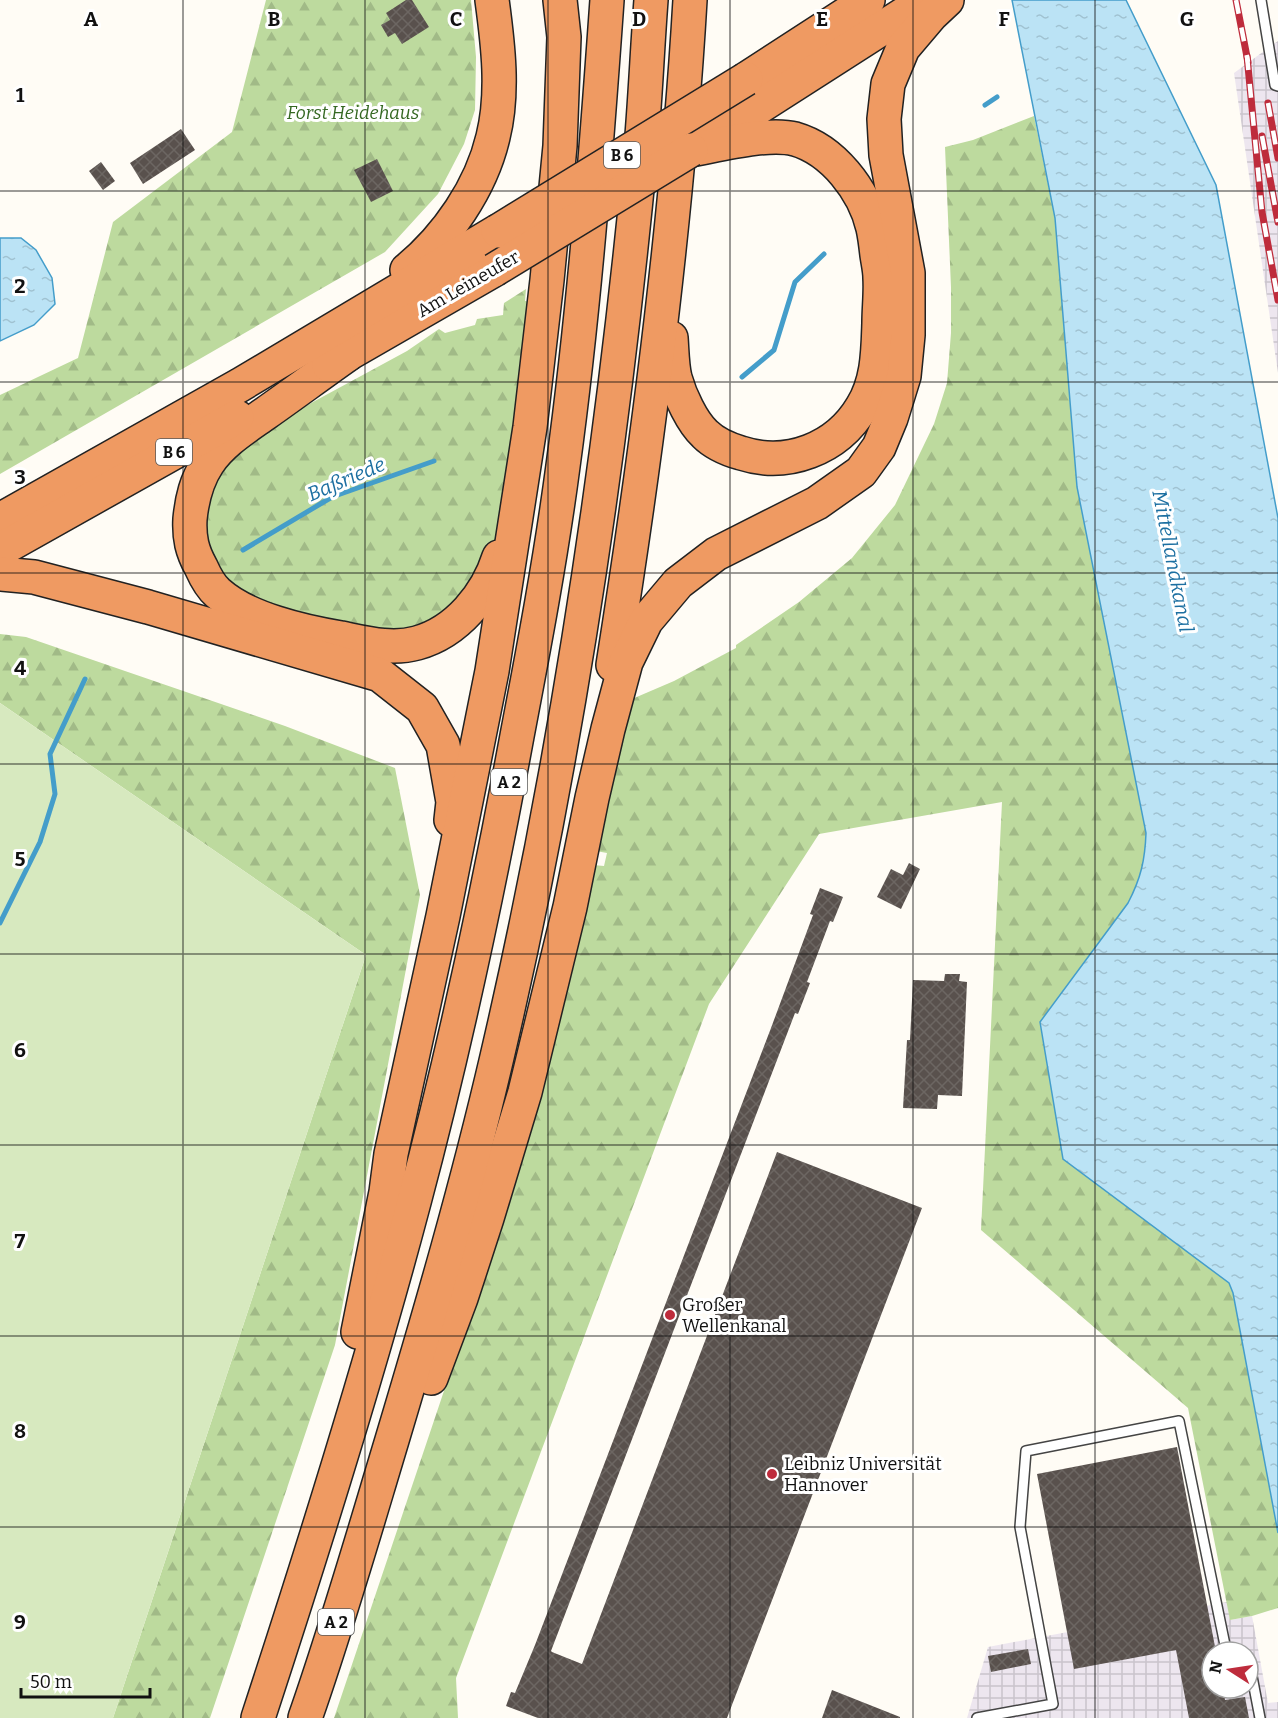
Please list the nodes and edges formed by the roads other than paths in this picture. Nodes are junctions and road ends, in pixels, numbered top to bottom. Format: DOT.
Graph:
graph roads {
  1 [pos="492,0"];
  2 [pos="537,0"];
  3 [pos="560,0"];
  4 [pos="607,0"];
  5 [pos="651,0"];
  6 [pos="690,0"];
  7 [pos="868,0"];
  8 [pos="926,0"];
  9 [pos="947,0"];
  10 [pos="1261,0"];
  11 [pos="1278,86"];
  12 [pos="742,129"];
  13 [pos="560,146"];
  14 [pos="672,232"];
  15 [pos="343,341"];
  16 [pos="530,427"];
  17 [pos="0,520"];
  18 [pos="0,550"];
  19 [pos="0,574"];
  20 [pos="592,798"];
  21 [pos="443,916"];
  22 [pos="366,1526"];
  23 [pos="314,1546"];
  24 [pos="1224,1640"];
  25 [pos="1257,1700"];
  26 [pos="258,1718"];
  27 [pos="304,1718"];
  28 [pos="977,1718"];
  29 [pos="1260,1718"];
  1 -- 15 [label="highway"];
  2 -- 13 [label="highway"];
  3 -- 13 [label="highway"];
  4 -- 23 [label="highway, A 2"];
  5 -- 22 [label="highway, A 2"];
  6 -- 14 [label="highway"];
  7 -- 15 [label="highway, Am Leineufer / B 6, bridge"];
  8 -- 12 [label="highway"];
  9 -- 20 [label="highway"];
  10 -- 11 [label="lane"];
  12 -- 14 [label="highway"];
  12 -- 15 [label="highway, Am Leineufer / B 6, bridge"];
  13 -- 16 [label="highway"];
  14 -- 20 [label="highway"];
  15 -- 16 [label="highway"];
  15 -- 17 [label="highway, Am Leineufer / B 6"];
  15 -- 18 [label="highway, Am Leineufer / B 6"];
  16 -- 21 [label="highway"];
  19 -- 21 [label="highway"];
  20 -- 22 [label="highway"];
  21 -- 23 [label="highway"];
  22 -- 27 [label="highway, A 2"];
  23 -- 26 [label="highway, A 2"];
  24 -- 28 [label="lane"];
  25 -- 29 [label="lane"];
}
